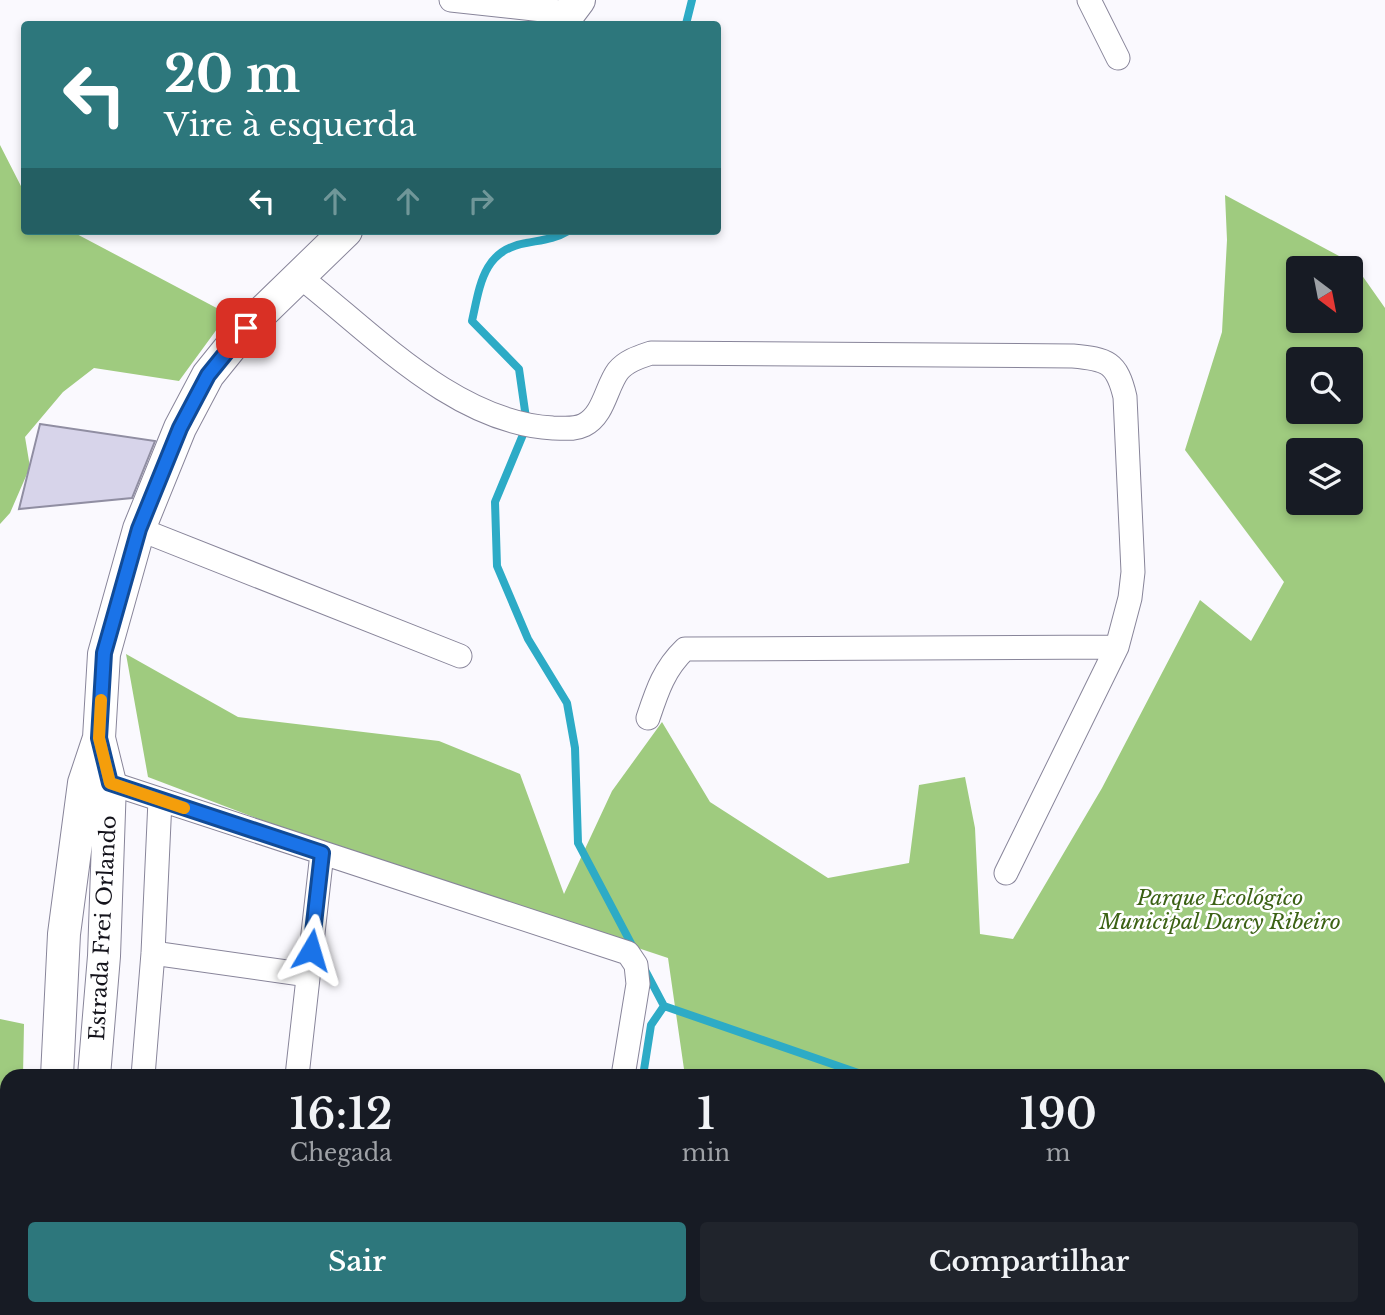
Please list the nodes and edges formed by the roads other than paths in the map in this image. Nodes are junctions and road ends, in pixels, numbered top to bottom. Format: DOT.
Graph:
graph roads {
  1 [pos="451,0"];
  2 [pos="1089,0"];
  3 [pos="570,12"];
  4 [pos="1118,58"];
  5 [pos="342,235"];
  6 [pos="299,276"];
  7 [pos="139,529"];
  8 [pos="1117,647"];
  9 [pos="460,656"];
  10 [pos="648,718"];
  11 [pos="99,738"];
  12 [pos="110,783"];
  13 [pos="160,800"];
  14 [pos="322,853"];
  15 [pos="1006,873"];
  16 [pos="153,953"];
  17 [pos="308,975"];
  18 [pos="57,1069"];
  19 [pos="95,1069"];
  20 [pos="144,1069"];
  21 [pos="298,1069"];
  22 [pos="624,1069"];
  1 -- 3 [label="street"];
  2 -- 4 [label="street"];
  5 -- 6 [label="street, Estrada Frei Orlando"];
  6 -- 7 [label="street, Estrada Frei Orlando"];
  6 -- 8 [label="street"];
  7 -- 9 [label="street"];
  7 -- 11 [label="street, Estrada Frei Orlando"];
  8 -- 10 [label="street"];
  8 -- 15 [label="street"];
  11 -- 12 [label="street, Estrada Frei Orlando"];
  11 -- 18 [label="street, Estrada Frei Orlando"];
  12 -- 13 [label="street"];
  12 -- 19 [label="street, Estrada Frei Orlando"];
  13 -- 14 [label="street"];
  13 -- 16 [label="street"];
  14 -- 17 [label="street"];
  14 -- 22 [label="street"];
  16 -- 17 [label="street"];
  16 -- 20 [label="street"];
  17 -- 21 [label="street"];
}
